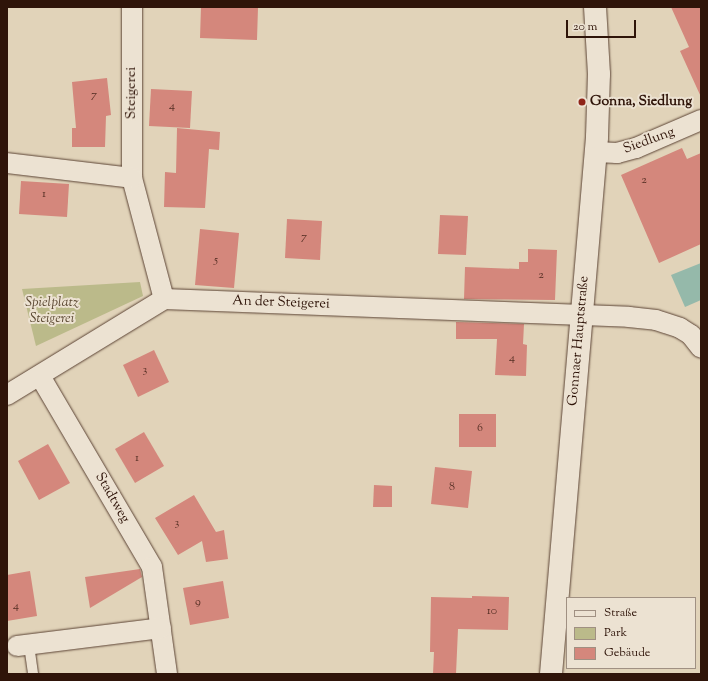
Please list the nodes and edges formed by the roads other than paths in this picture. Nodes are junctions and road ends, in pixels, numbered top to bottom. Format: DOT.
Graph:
graph roads {
  1 [pos="132,7"];
  2 [pos="595,7"];
  3 [pos="701,120"];
  4 [pos="596,152"];
  5 [pos="7,163"];
  6 [pos="132,178"];
  7 [pos="164,299"];
  8 [pos="582,314"];
  9 [pos="701,348"];
  10 [pos="40,376"];
  11 [pos="7,395"];
  12 [pos="161,628"];
  13 [pos="23,646"];
  14 [pos="33,674"];
  15 [pos="167,674"];
  16 [pos="551,674"];
  1 -- 6 [label="street, Steigerei"];
  2 -- 4 [label="main road, Gonnaer Hauptstraße"];
  3 -- 4 [label="street, Siedlung"];
  4 -- 8 [label="main road, Gonnaer Hauptstraße"];
  5 -- 6 [label="street"];
  6 -- 7 [label="street, Steigerei"];
  7 -- 8 [label="street, An der Steigerei"];
  7 -- 10 [label="street"];
  8 -- 9 [label="street, An der Steigerei"];
  8 -- 16 [label="main road, Gonnaer Hauptstraße"];
  10 -- 11 [label="street"];
  10 -- 12 [label="street, Stadtweg"];
  12 -- 13 [label="street"];
  12 -- 15 [label="street, Stadtweg"];
  13 -- 14 [label="lane"];
}
